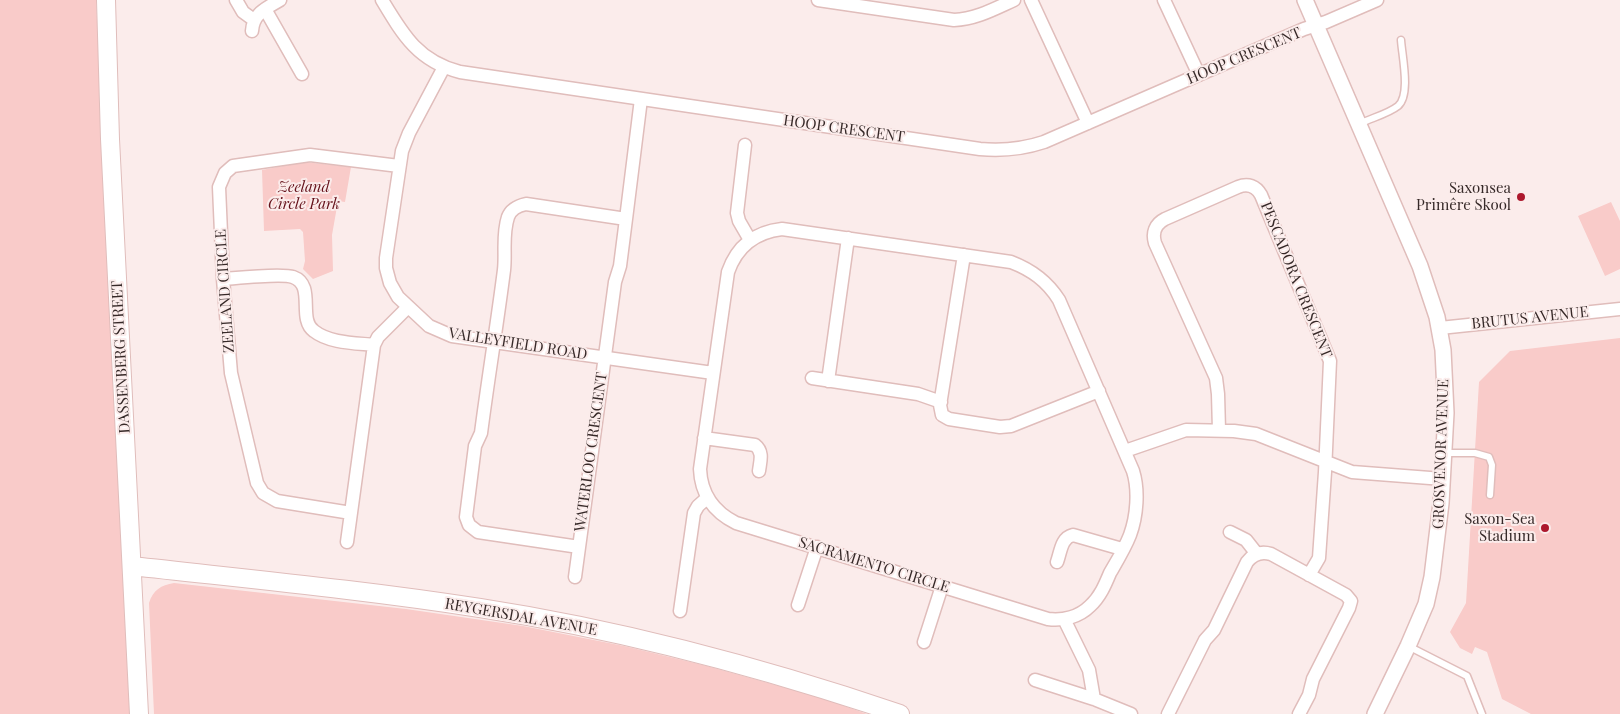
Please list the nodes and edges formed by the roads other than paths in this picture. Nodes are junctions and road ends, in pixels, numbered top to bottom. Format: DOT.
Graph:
graph roads {
  1 [pos="106,0"];
  2 [pos="236,0"];
  3 [pos="280,0"];
  4 [pos="382,0"];
  5 [pos="818,0"];
  6 [pos="1014,0"];
  7 [pos="1031,0"];
  8 [pos="1164,0"];
  9 [pos="1304,0"];
  10 [pos="1377,0"];
  11 [pos="863,3"];
  12 [pos="266,9"];
  13 [pos="1316,26"];
  14 [pos="1401,40"];
  15 [pos="444,67"];
  16 [pos="302,74"];
  17 [pos="1199,75"];
  18 [pos="641,99"];
  19 [pos="1088,123"];
  20 [pos="1359,124"];
  21 [pos="745,145"];
  22 [pos="399,166"];
  23 [pos="626,218"];
  24 [pos="848,238"];
  25 [pos="750,240"];
  26 [pos="964,255"];
  27 [pos="223,279"];
  28 [pos="408,307"];
  29 [pos="1620,308"];
  30 [pos="1440,328"];
  31 [pos="494,342"];
  32 [pos="374,345"];
  33 [pos="604,357"];
  34 [pos="714,373"];
  35 [pos="812,378"];
  36 [pos="828,381"];
  37 [pos="1099,391"];
  38 [pos="941,402"];
  39 [pos="1219,430"];
  40 [pos="704,438"];
  41 [pos="1125,451"];
  42 [pos="1444,454"];
  43 [pos="1325,462"];
  44 [pos="759,472"];
  45 [pos="1443,479"];
  46 [pos="1490,495"];
  47 [pos="707,498"];
  48 [pos="351,513"];
  49 [pos="1230,532"];
  50 [pos="347,542"];
  51 [pos="579,547"];
  52 [pos="816,548"];
  53 [pos="1122,550"];
  54 [pos="1257,554"];
  55 [pos="1058,562"];
  56 [pos="132,566"];
  57 [pos="1309,575"];
  58 [pos="575,577"];
  59 [pos="942,586"];
  60 [pos="798,605"];
  61 [pos="680,612"];
  62 [pos="1064,619"];
  63 [pos="924,642"];
  64 [pos="1408,646"];
  65 [pos="1035,680"];
  66 [pos="1094,700"];
  67 [pos="139,714"];
  68 [pos="900,714"];
  69 [pos="1131,714"];
  70 [pos="1168,714"];
  71 [pos="1299,714"];
  72 [pos="1375,714"];
  73 [pos="1482,714"];
  1 -- 56 [label="main road, DASSENBERG STREET"];
  2 -- 12 [label="street"];
  3 -- 12 [label="street"];
  4 -- 15 [label="street, HOOP CRESCENT"];
  5 -- 11 [label="street"];
  6 -- 11 [label="street"];
  7 -- 19 [label="street"];
  8 -- 17 [label="street"];
  9 -- 13 [label="street, GROSVENOR AVENUE"];
  10 -- 13 [label="street, HOOP CRESCENT"];
  12 -- 16 [label="street"];
  13 -- 17 [label="street, HOOP CRESCENT"];
  13 -- 20 [label="street, GROSVENOR AVENUE"];
  14 -- 20 [label="lane"];
  15 -- 18 [label="street, HOOP CRESCENT"];
  15 -- 22 [label="street, VALLEYFIELD ROAD"];
  17 -- 19 [label="street, HOOP CRESCENT"];
  18 -- 19 [label="street, HOOP CRESCENT"];
  18 -- 23 [label="street, WATERLOO CRESCENT"];
  20 -- 30 [label="street, GROSVENOR AVENUE"];
  21 -- 25 [label="street"];
  22 -- 27 [label="street, ZEELAND CIRCLE"];
  22 -- 28 [label="street, VALLEYFIELD ROAD"];
  23 -- 31 [label="street"];
  23 -- 33 [label="street, WATERLOO CRESCENT"];
  24 -- 25 [label="street, SACRAMENTO CIRCLE"];
  24 -- 26 [label="street, SACRAMENTO CIRCLE"];
  24 -- 36 [label="street"];
  25 -- 34 [label="street, SACRAMENTO CIRCLE"];
  26 -- 37 [label="street, SACRAMENTO CIRCLE"];
  26 -- 38 [label="street"];
  27 -- 32 [label="street"];
  27 -- 48 [label="street, ZEELAND CIRCLE"];
  28 -- 31 [label="street, VALLEYFIELD ROAD"];
  28 -- 32 [label="street"];
  29 -- 30 [label="street, BRUTUS AVENUE"];
  30 -- 42 [label="street, GROSVENOR AVENUE"];
  31 -- 33 [label="street, VALLEYFIELD ROAD"];
  31 -- 51 [label="street, WATERLOO CRESCENT"];
  32 -- 48 [label="street"];
  33 -- 34 [label="street, VALLEYFIELD ROAD"];
  33 -- 51 [label="street, WATERLOO CRESCENT"];
  34 -- 40 [label="street, SACRAMENTO CIRCLE"];
  35 -- 36 [label="street"];
  36 -- 38 [label="street"];
  37 -- 38 [label="street"];
  37 -- 41 [label="street, SACRAMENTO CIRCLE"];
  39 -- 41 [label="street"];
  39 -- 43 [label="street"];
  39 -- 43 [label="street, PESCADORA CRESCENT"];
  40 -- 44 [label="street"];
  40 -- 47 [label="street, SACRAMENTO CIRCLE"];
  41 -- 53 [label="street, SACRAMENTO CIRCLE"];
  42 -- 45 [label="street, GROSVENOR AVENUE"];
  42 -- 46 [label="lane"];
  43 -- 45 [label="street"];
  43 -- 57 [label="street"];
  45 -- 64 [label="street, GROSVENOR AVENUE"];
  47 -- 52 [label="street, SACRAMENTO CIRCLE"];
  47 -- 61 [label="street"];
  48 -- 50 [label="street"];
  49 -- 54 [label="street"];
  51 -- 58 [label="street, WATERLOO CRESCENT"];
  52 -- 59 [label="street, SACRAMENTO CIRCLE"];
  52 -- 60 [label="street"];
  53 -- 55 [label="street"];
  53 -- 62 [label="street, SACRAMENTO CIRCLE"];
  54 -- 57 [label="street"];
  54 -- 70 [label="street"];
  56 -- 67 [label="main road, DASSENBERG STREET"];
  56 -- 68 [label="main road, REYGERSDAL AVENUE"];
  57 -- 71 [label="street"];
  59 -- 62 [label="street, SACRAMENTO CIRCLE"];
  59 -- 63 [label="street"];
  62 -- 66 [label="street"];
  64 -- 72 [label="street, GROSVENOR AVENUE"];
  64 -- 73 [label="lane"];
  65 -- 66 [label="street"];
  66 -- 69 [label="street"];
}
